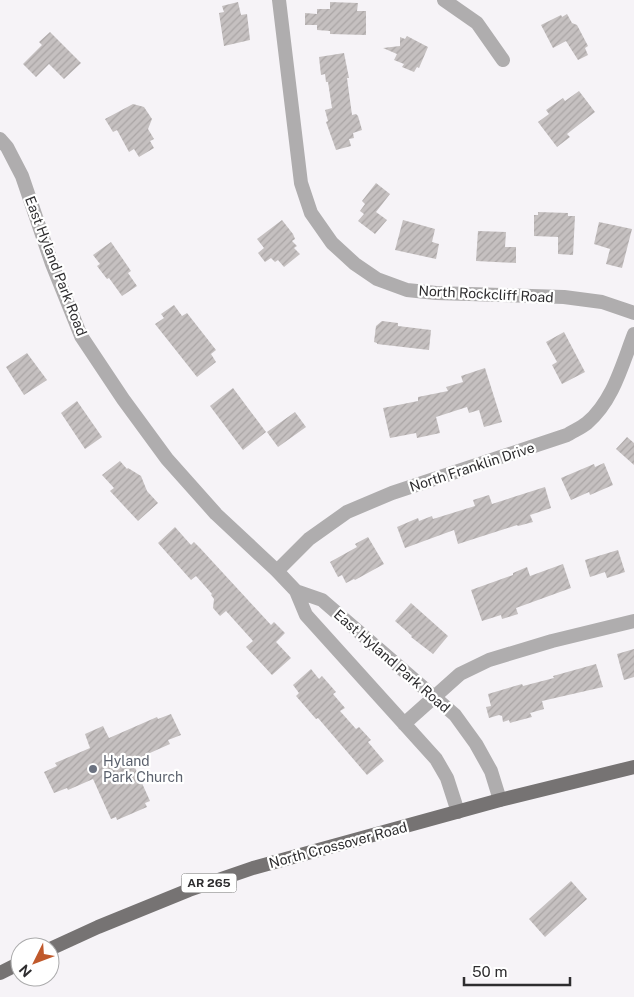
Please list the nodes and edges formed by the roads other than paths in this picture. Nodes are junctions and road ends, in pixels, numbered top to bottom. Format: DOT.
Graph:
graph roads {
  1 [pos="279,0"];
  2 [pos="444,0"];
  3 [pos="503,60"];
  4 [pos="0,139"];
  5 [pos="634,313"];
  6 [pos="634,334"];
  7 [pos="277,571"];
  8 [pos="296,591"];
  9 [pos="634,621"];
  10 [pos="435,696"];
  11 [pos="404,724"];
  12 [pos="634,767"];
  13 [pos="500,800"];
  14 [pos="458,812"];
  15 [pos="60,944"];
  1 -- 5 [label="street, North Rockcliff Road"];
  2 -- 3 [label="street"];
  4 -- 7 [label="street, East Hyland Park Road"];
  6 -- 7 [label="street, North Franklin Drive"];
  7 -- 8 [label="street, East Hyland Park Road"];
  8 -- 10 [label="street, East Hyland Park Road"];
  8 -- 11 [label="street, East Hyland Park Road"];
  9 -- 10 [label="street"];
  10 -- 11 [label="street"];
  10 -- 13 [label="street, East Hyland Park Road"];
  11 -- 14 [label="street, East Hyland Park Road"];
  12 -- 13 [label="main road, North Crossover Road / AR 265"];
  13 -- 14 [label="main road, North Crossover Road / AR 265"];
  14 -- 15 [label="main road, North Crossover Road / AR 265"];
}
